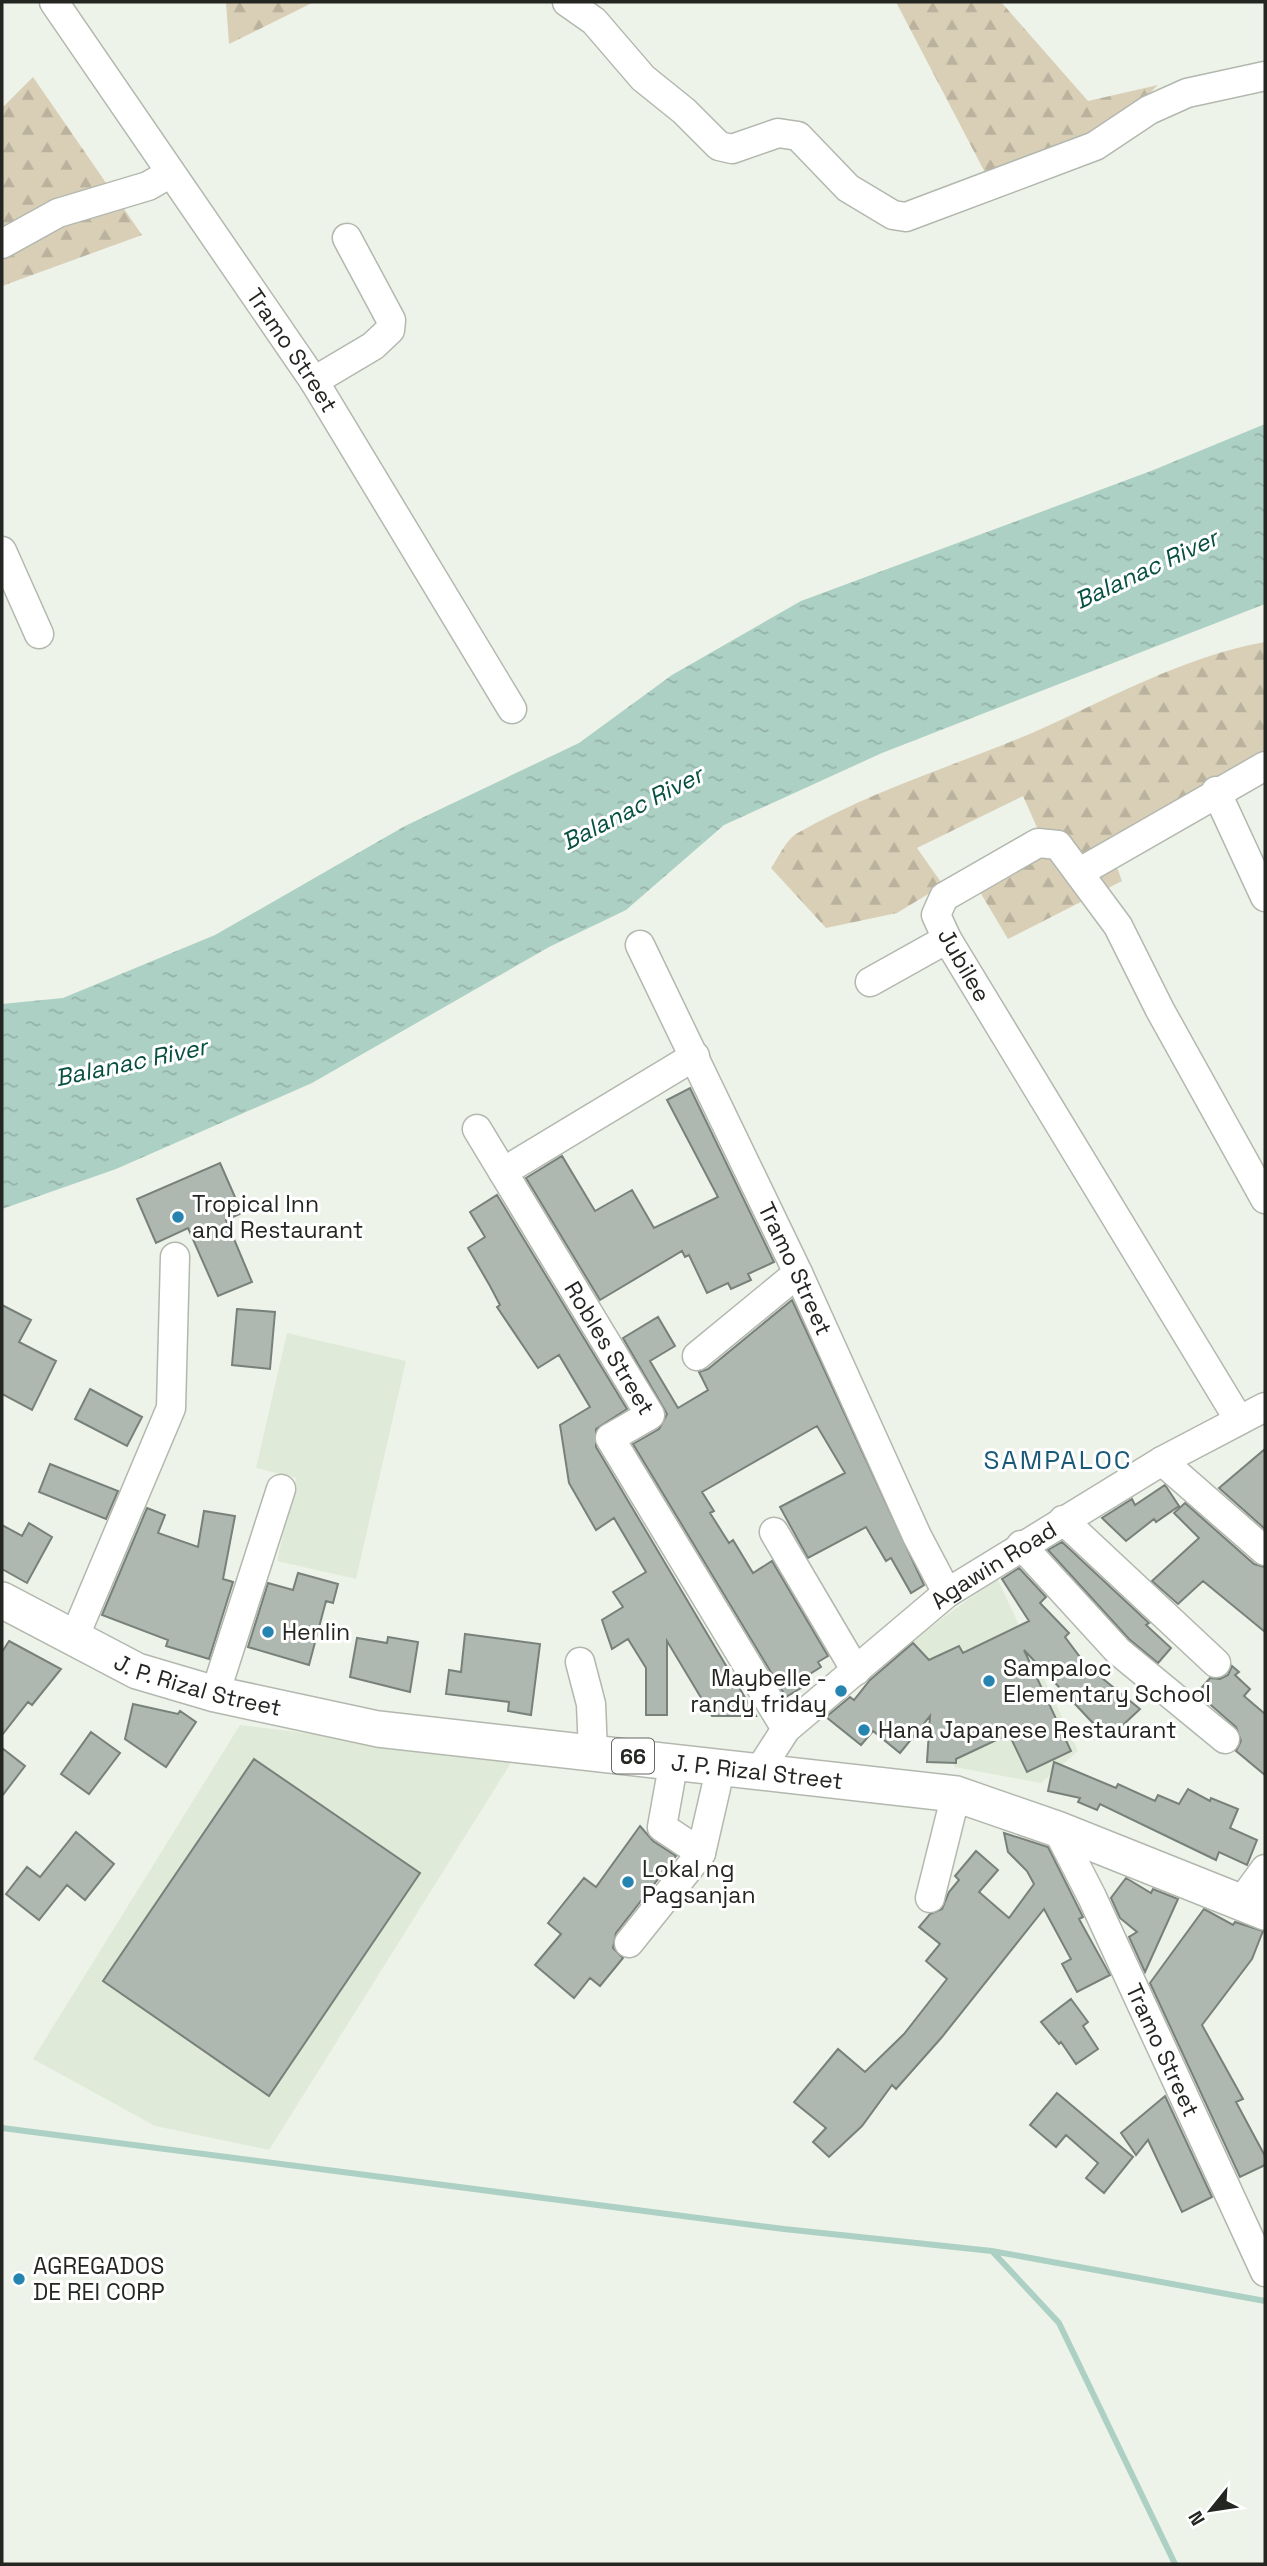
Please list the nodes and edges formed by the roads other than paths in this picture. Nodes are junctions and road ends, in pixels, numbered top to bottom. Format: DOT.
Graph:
graph roads {
  1 [pos="54,2"];
  2 [pos="567,2"];
  3 [pos="1265,76"];
  4 [pos="169,174"];
  5 [pos="346,238"];
  6 [pos="2,244"];
  7 [pos="314,382"];
  8 [pos="2,551"];
  9 [pos="39,634"];
  10 [pos="512,709"];
  11 [pos="1265,766"];
  12 [pos="1216,792"];
  13 [pos="1080,872"];
  14 [pos="1265,897"];
  15 [pos="947,939"];
  16 [pos="640,945"];
  17 [pos="870,982"];
  18 [pos="695,1056"];
  19 [pos="477,1129"];
  20 [pos="503,1172"];
  21 [pos="1265,1199"];
  22 [pos="175,1257"];
  23 [pos="798,1273"];
  24 [pos="696,1356"];
  25 [pos="1265,1406"];
  26 [pos="1239,1420"];
  27 [pos="1162,1461"];
  28 [pos="281,1489"];
  29 [pos="1063,1520"];
  30 [pos="774,1532"];
  31 [pos="1021,1545"];
  32 [pos="1265,1551"];
  33 [pos="947,1592"];
  34 [pos="2,1600"];
  35 [pos="74,1639"];
  36 [pos="580,1662"];
  37 [pos="1216,1663"];
  38 [pos="856,1671"];
  39 [pos="215,1695"];
  40 [pos="786,1729"];
  41 [pos="1225,1739"];
  42 [pos="593,1752"];
  43 [pos="674,1760"];
  44 [pos="721,1766"];
  45 [pos="759,1771"];
  46 [pos="956,1794"];
  47 [pos="1057,1829"];
  48 [pos="701,1853"];
  49 [pos="1265,1869"];
  50 [pos="930,1898"];
  51 [pos="1253,1907"];
  52 [pos="629,1943"];
  53 [pos="1265,2272"];
  1 -- 4 [label="street, Tramo Street"];
  2 -- 3 [label="street"];
  4 -- 6 [label="street"];
  4 -- 7 [label="street, Tramo Street"];
  5 -- 7 [label="street"];
  7 -- 10 [label="street, Tramo Street"];
  8 -- 9 [label="street"];
  11 -- 12 [label="street"];
  12 -- 13 [label="street"];
  12 -- 14 [label="street"];
  13 -- 15 [label="street, Jubilee"];
  13 -- 21 [label="street, Jubilee"];
  15 -- 17 [label="street"];
  15 -- 26 [label="street, Jubilee"];
  16 -- 18 [label="street, Tramo Street"];
  18 -- 20 [label="street"];
  18 -- 23 [label="street, Tramo Street"];
  19 -- 20 [label="street, Robles Street"];
  20 -- 40 [label="street, Robles Street"];
  22 -- 35 [label="street"];
  23 -- 24 [label="street"];
  23 -- 33 [label="street, Tramo Street"];
  25 -- 26 [label="street, Agawin Road"];
  26 -- 27 [label="street, Agawin Road"];
  27 -- 29 [label="street, Agawin Road"];
  27 -- 32 [label="street"];
  28 -- 39 [label="street"];
  29 -- 31 [label="street, Agawin Road"];
  29 -- 37 [label="street"];
  30 -- 38 [label="street"];
  31 -- 33 [label="street, Agawin Road"];
  31 -- 41 [label="street"];
  33 -- 38 [label="street, Agawin Road"];
  34 -- 35 [label="main road, J. P. Rizal Street / 66"];
  35 -- 39 [label="main road, J. P. Rizal Street / 66"];
  36 -- 42 [label="street"];
  38 -- 40 [label="street, Agawin Road"];
  39 -- 42 [label="main road, J. P. Rizal Street / 66"];
  40 -- 45 [label="street, Agawin Road"];
  42 -- 43 [label="main road, J. P. Rizal Street / 66"];
  43 -- 44 [label="main road, J. P. Rizal Street / 66"];
  43 -- 48 [label="street"];
  44 -- 45 [label="main road, J. P. Rizal Street / 66"];
  44 -- 48 [label="street"];
  45 -- 46 [label="main road, J. P. Rizal Street / 66"];
  46 -- 47 [label="main road, J. P. Rizal Street / 66"];
  46 -- 50 [label="street"];
  47 -- 51 [label="main road, J. P. Rizal Street / 66"];
  47 -- 53 [label="street, Tramo Street"];
  48 -- 52 [label="street"];
  49 -- 51 [label="street"];
}
